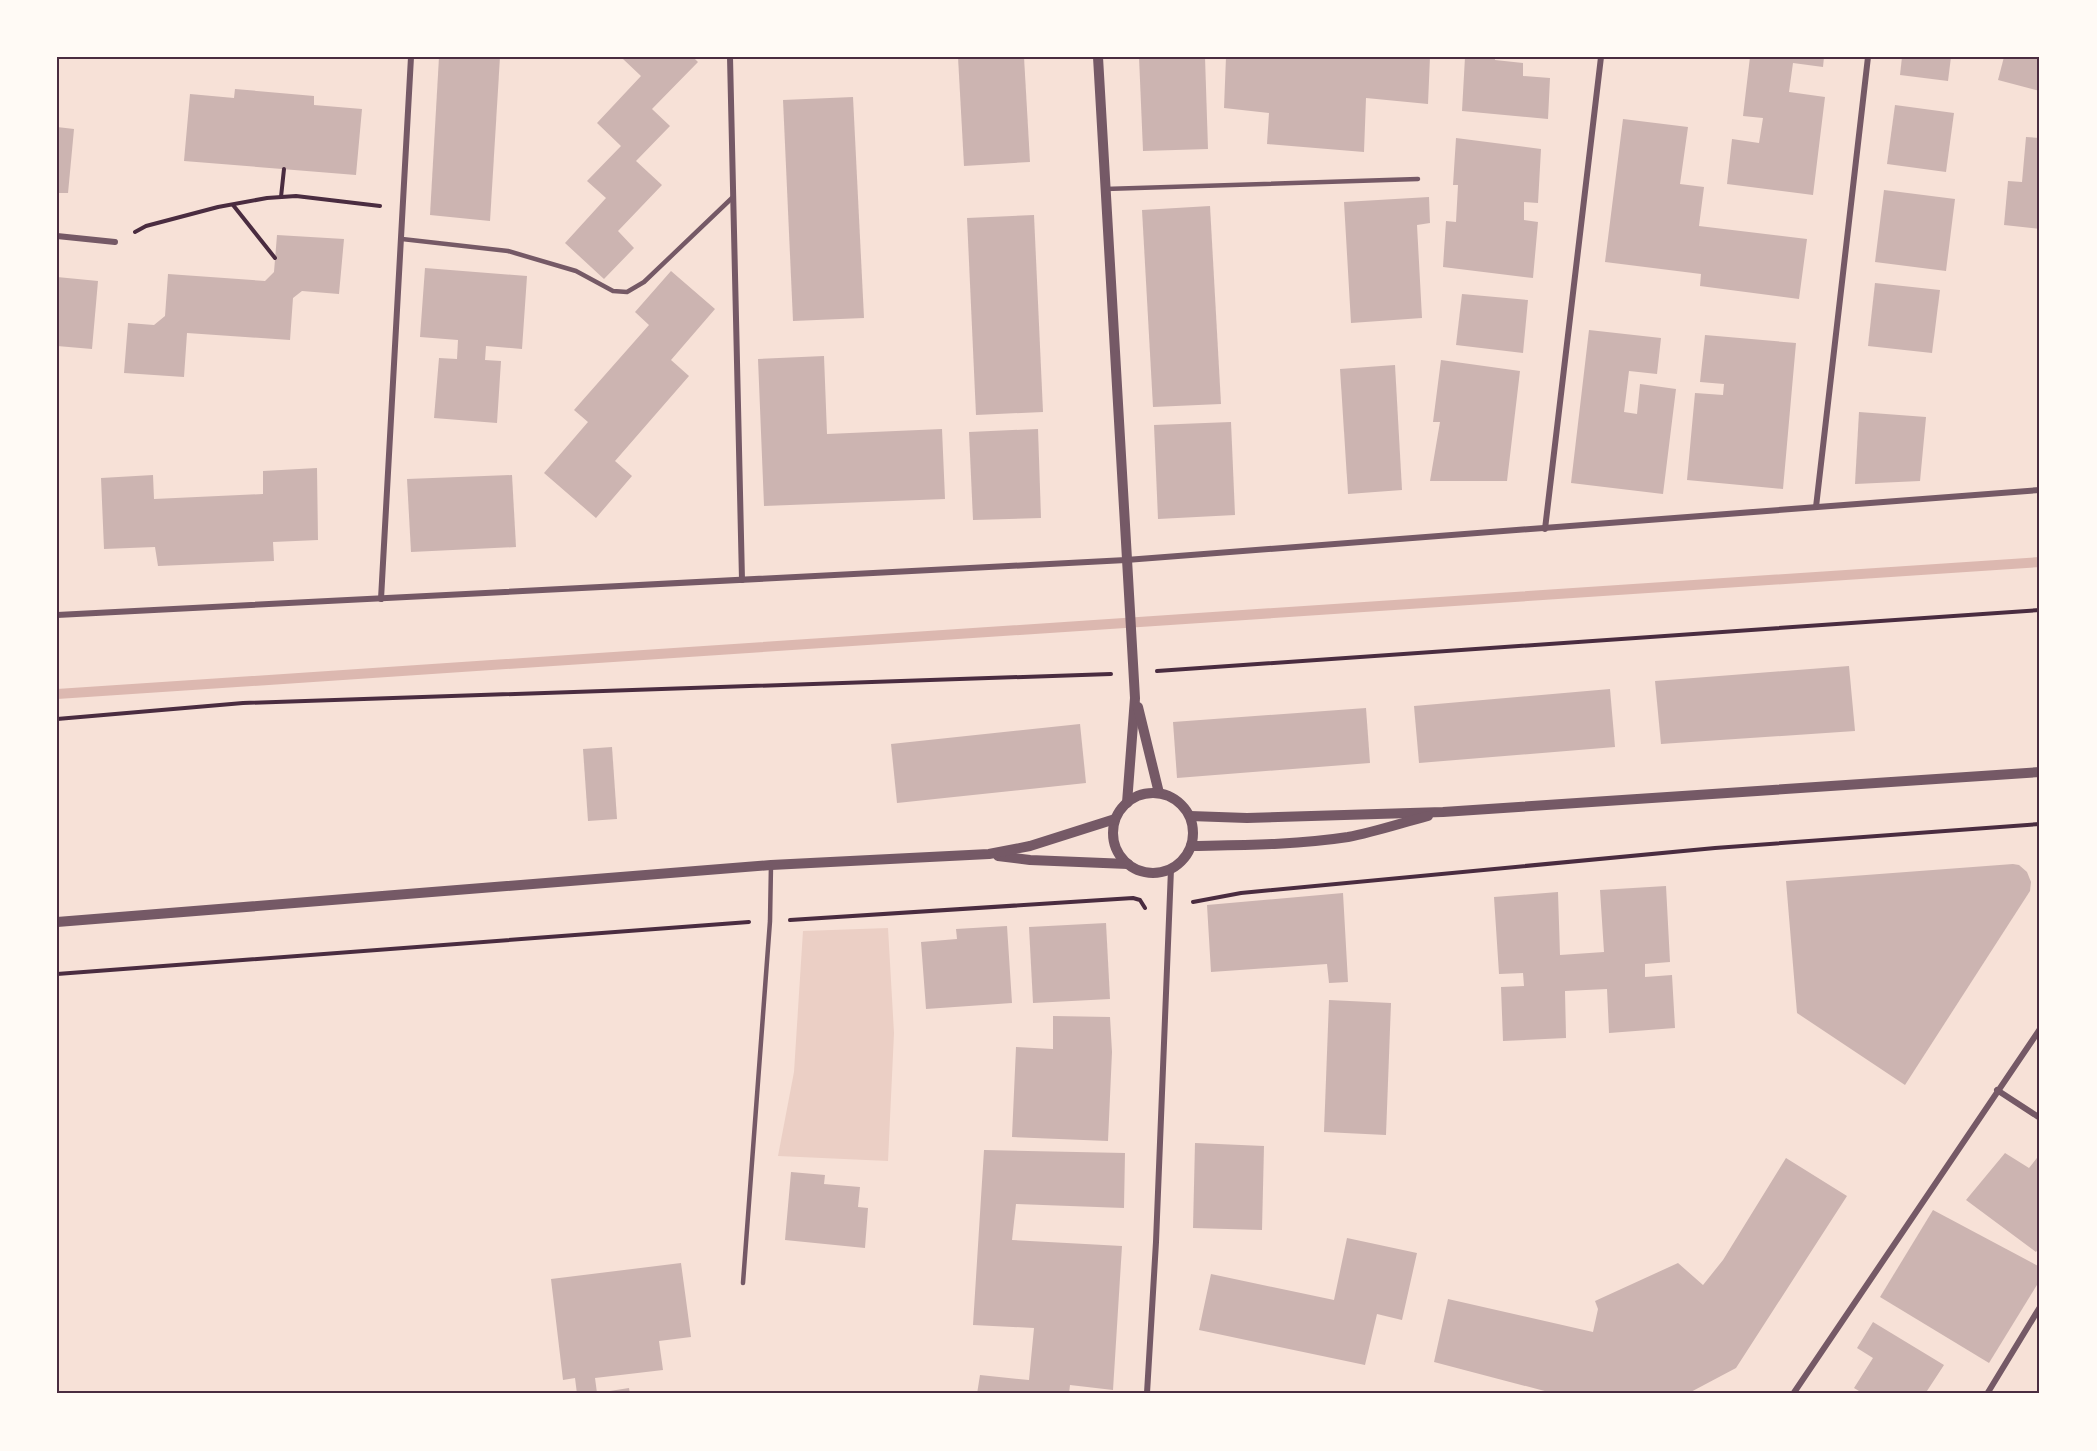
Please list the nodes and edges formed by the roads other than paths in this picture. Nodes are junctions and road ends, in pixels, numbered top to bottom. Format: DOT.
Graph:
graph roads {
  1 [pos="411,57"];
  2 [pos="730,57"];
  3 [pos="1098,57"];
  4 [pos="1601,57"];
  5 [pos="1868,57"];
  6 [pos="1418,178"];
  7 [pos="1105,189"];
  8 [pos="733,197"];
  9 [pos="57,236"];
  10 [pos="402,239"];
  11 [pos="115,242"];
  12 [pos="2040,490"];
  13 [pos="1816,507"];
  14 [pos="1545,528"];
  15 [pos="1126,560"];
  16 [pos="742,580"];
  17 [pos="381,599"];
  18 [pos="57,615"];
  19 [pos="1136,698"];
  20 [pos="2040,772"];
  21 [pos="1159,793"];
  22 [pos="1127,803"];
  23 [pos="1443,812"];
  24 [pos="1190,816"];
  25 [pos="1115,819"];
  26 [pos="1191,846"];
  27 [pos="989,854"];
  28 [pos="1128,864"];
  29 [pos="771,865"];
  30 [pos="1171,869"];
  31 [pos="57,922"];
  32 [pos="2040,1029"];
  33 [pos="1996,1090"];
  34 [pos="2040,1118"];
  35 [pos="743,1283"];
  36 [pos="2040,1307"];
  37 [pos="1147,1393"];
  38 [pos="1138,1394"];
  39 [pos="1240,1394"];
  40 [pos="1792,1394"];
  41 [pos="1988,1394"];
  1 -- 10 [label="street"];
  2 -- 8 [label="street"];
  3 -- 7 [label="street"];
  4 -- 14 [label="street"];
  5 -- 13 [label="street"];
  6 -- 7 [label="lane"];
  7 -- 15 [label="street"];
  8 -- 10 [label="lane"];
  8 -- 16 [label="street"];
  9 -- 11 [label="street"];
  10 -- 17 [label="street"];
  12 -- 13 [label="street"];
  13 -- 14 [label="street"];
  14 -- 15 [label="street"];
  15 -- 16 [label="street"];
  15 -- 19 [label="street"];
  16 -- 17 [label="street"];
  17 -- 18 [label="street"];
  19 -- 21 [label="street"];
  19 -- 22 [label="street"];
  20 -- 23 [label="street"];
  21 -- 22 [label="street"];
  21 -- 24 [label="street"];
  22 -- 25 [label="street"];
  23 -- 24 [label="street"];
  23 -- 26 [label="street"];
  24 -- 26 [label="street"];
  25 -- 27 [label="street"];
  25 -- 28 [label="street"];
  26 -- 30 [label="street"];
  27 -- 28 [label="street"];
  27 -- 29 [label="street"];
  28 -- 30 [label="street"];
  29 -- 31 [label="street"];
  29 -- 35 [label="lane"];
  30 -- 37 [label="street"];
  32 -- 33 [label="street"];
  33 -- 34 [label="street"];
  33 -- 40 [label="street"];
  36 -- 41 [label="street"];
  37 -- 38 [label="street"];
  37 -- 39 [label="street"];
}
